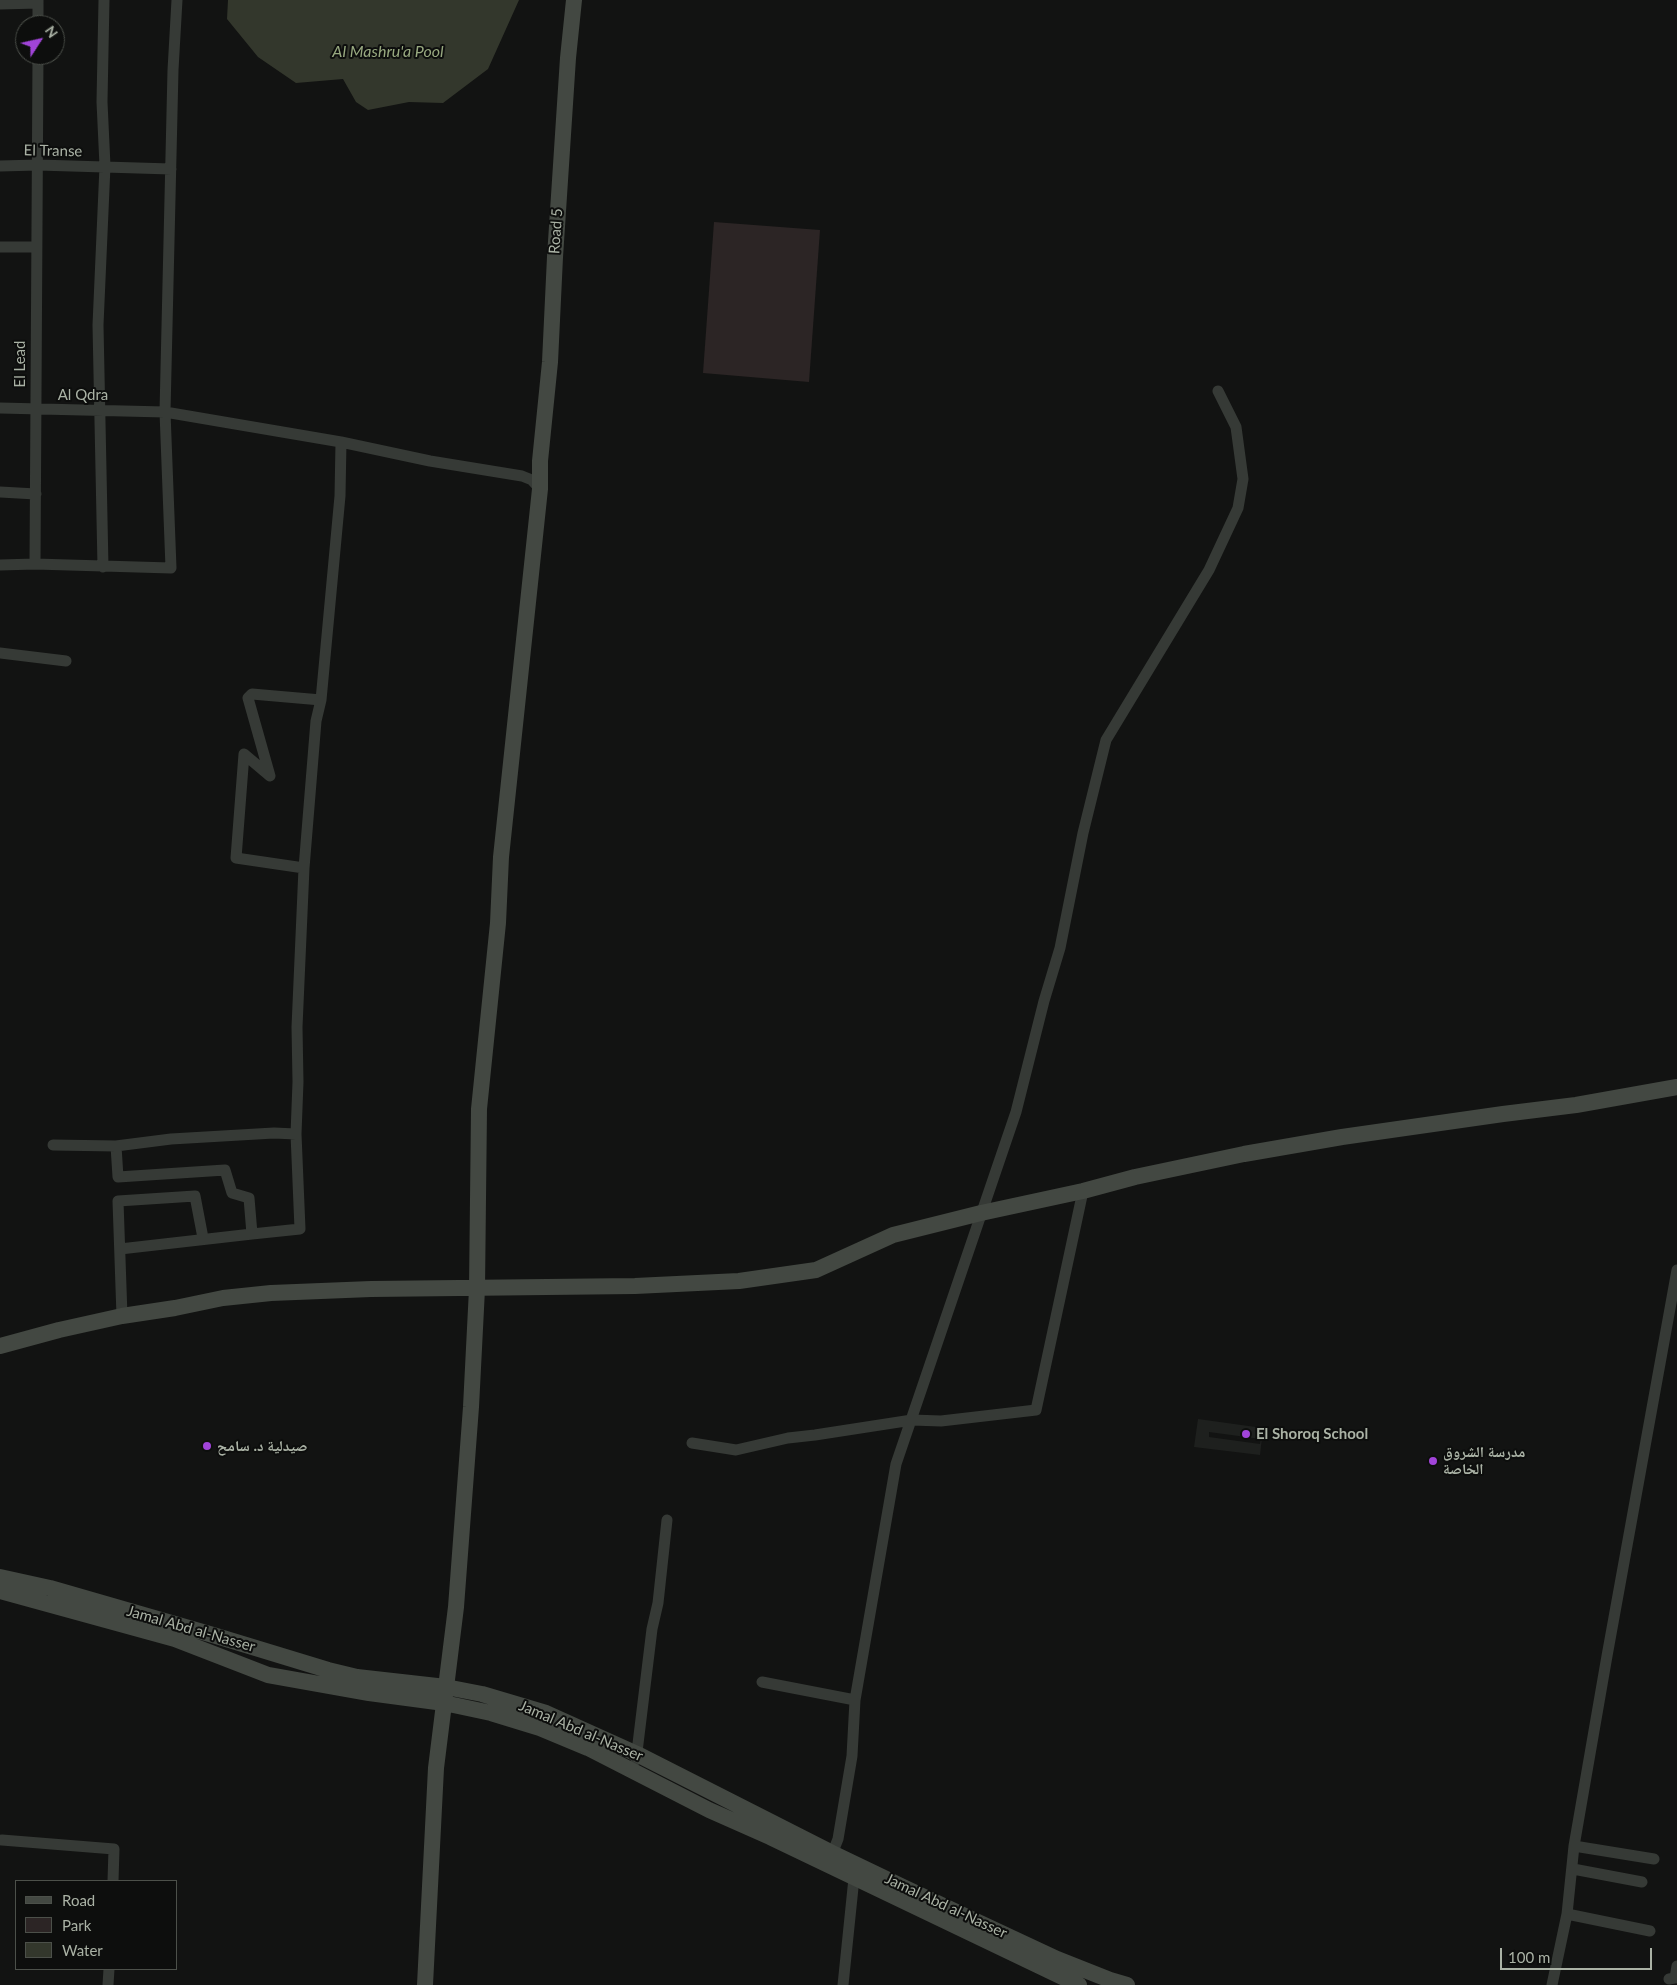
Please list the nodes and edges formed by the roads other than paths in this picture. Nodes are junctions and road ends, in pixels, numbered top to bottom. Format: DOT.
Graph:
graph roads {
  1 [pos="104,0"];
  2 [pos="177,0"];
  3 [pos="574,0"];
  4 [pos="38,2"];
  5 [pos="0,4"];
  6 [pos="38,15"];
  7 [pos="38,65"];
  8 [pos="38,165"];
  9 [pos="0,166"];
  10 [pos="105,166"];
  11 [pos="171,169"];
  12 [pos="0,247"];
  13 [pos="36,247"];
  14 [pos="1218,391"];
  15 [pos="0,408"];
  16 [pos="35,409"];
  17 [pos="100,409"];
  18 [pos="165,412"];
  19 [pos="341,442"];
  20 [pos="540,489"];
  21 [pos="0,492"];
  22 [pos="36,494"];
  23 [pos="35,564"];
  24 [pos="0,565"];
  25 [pos="103,567"];
  26 [pos="0,653"];
  27 [pos="66,661"];
  28 [pos="321,700"];
  29 [pos="304,868"];
  30 [pos="1677,1087"];
  31 [pos="296,1134"];
  32 [pos="53,1145"];
  33 [pos="116,1146"];
  34 [pos="1083,1191"];
  35 [pos="981,1213"];
  36 [pos="252,1234"];
  37 [pos="203,1238"];
  38 [pos="120,1249"];
  39 [pos="1677,1270"];
  40 [pos="477,1289"];
  41 [pos="122,1316"];
  42 [pos="0,1346"];
  43 [pos="912,1420"];
  44 [pos="692,1443"];
  45 [pos="666,1520"];
  46 [pos="0,1577"];
  47 [pos="0,1591"];
  48 [pos="762,1682"];
  49 [pos="445,1695"];
  50 [pos="856,1700"];
  51 [pos="637,1754"];
  52 [pos="634,1772"];
  53 [pos="2,1840"];
  54 [pos="1574,1846"];
  55 [pos="1654,1859"];
  56 [pos="830,1860"];
  57 [pos="1572,1869"];
  58 [pos="854,1878"];
  59 [pos="113,1880"];
  60 [pos="1642,1882"];
  61 [pos="1568,1914"];
  62 [pos="1650,1931"];
  63 [pos="1677,1966"];
  64 [pos="109,1970"];
  65 [pos="1669,1979"];
  66 [pos="108,1985"];
  67 [pos="425,1985"];
  68 [pos="843,1985"];
  69 [pos="1079,1985"];
  70 [pos="1128,1985"];
  71 [pos="1552,1985"];
  1 -- 10 [label="street"];
  2 -- 11 [label="street"];
  3 -- 20 [label="main road, Road 5"];
  4 -- 5 [label="street"];
  4 -- 6 [label="street"];
  7 -- 8 [label="street, El Lead"];
  8 -- 9 [label="street, El Transe"];
  8 -- 10 [label="street, El Transe"];
  8 -- 13 [label="street, El Lead"];
  10 -- 11 [label="street, El Transe"];
  10 -- 17 [label="street"];
  11 -- 18 [label="street"];
  12 -- 13 [label="street"];
  13 -- 16 [label="street, El Lead"];
  14 -- 35 [label="street"];
  15 -- 16 [label="street, Al Qdra"];
  16 -- 17 [label="street, Al Qdra"];
  16 -- 22 [label="street, El Lead"];
  17 -- 18 [label="street, Al Qdra"];
  17 -- 25 [label="street"];
  18 -- 19 [label="street, Al Qdra"];
  18 -- 25 [label="street"];
  19 -- 20 [label="street, Al Qdra"];
  19 -- 28 [label="street"];
  20 -- 40 [label="main road, Road 5"];
  21 -- 22 [label="street"];
  22 -- 23 [label="street, El Lead"];
  23 -- 24 [label="street"];
  23 -- 25 [label="street"];
  26 -- 27 [label="street"];
  28 -- 29 [label="street"];
  28 -- 29 [label="street"];
  29 -- 31 [label="street"];
  30 -- 34 [label="main road"];
  31 -- 33 [label="street"];
  31 -- 36 [label="street"];
  32 -- 33 [label="street"];
  33 -- 36 [label="street"];
  34 -- 35 [label="main road"];
  34 -- 43 [label="street"];
  35 -- 40 [label="main road"];
  35 -- 43 [label="street"];
  36 -- 37 [label="street"];
  37 -- 38 [label="street"];
  37 -- 38 [label="street"];
  38 -- 41 [label="street"];
  39 -- 54 [label="street"];
  40 -- 41 [label="main road"];
  40 -- 49 [label="main road, Road 5"];
  41 -- 42 [label="main road"];
  43 -- 44 [label="street"];
  43 -- 50 [label="street"];
  45 -- 51 [label="street"];
  46 -- 49 [label="main road, Jamal Abd al-Nasser"];
  47 -- 49 [label="main road, Jamal Abd al-Nasser"];
  48 -- 50 [label="street"];
  49 -- 51 [label="main road, Jamal Abd al-Nasser"];
  49 -- 52 [label="main road, Jamal Abd al-Nasser"];
  49 -- 67 [label="main road, Road 5"];
  50 -- 56 [label="street"];
  51 -- 52 [label="street"];
  51 -- 56 [label="main road, Jamal Abd al-Nasser"];
  52 -- 56 [label="main road, Jamal Abd al-Nasser"];
  53 -- 59 [label="street"];
  54 -- 55 [label="street"];
  54 -- 57 [label="street"];
  56 -- 58 [label="main road, Jamal Abd al-Nasser"];
  56 -- 70 [label="main road, Jamal Abd al-Nasser"];
  57 -- 60 [label="street"];
  57 -- 61 [label="street"];
  58 -- 68 [label="street"];
  58 -- 69 [label="main road, Jamal Abd al-Nasser"];
  61 -- 62 [label="street"];
  61 -- 71 [label="street"];
  63 -- 65 [label="street"];
  64 -- 66 [label="street"];
}
